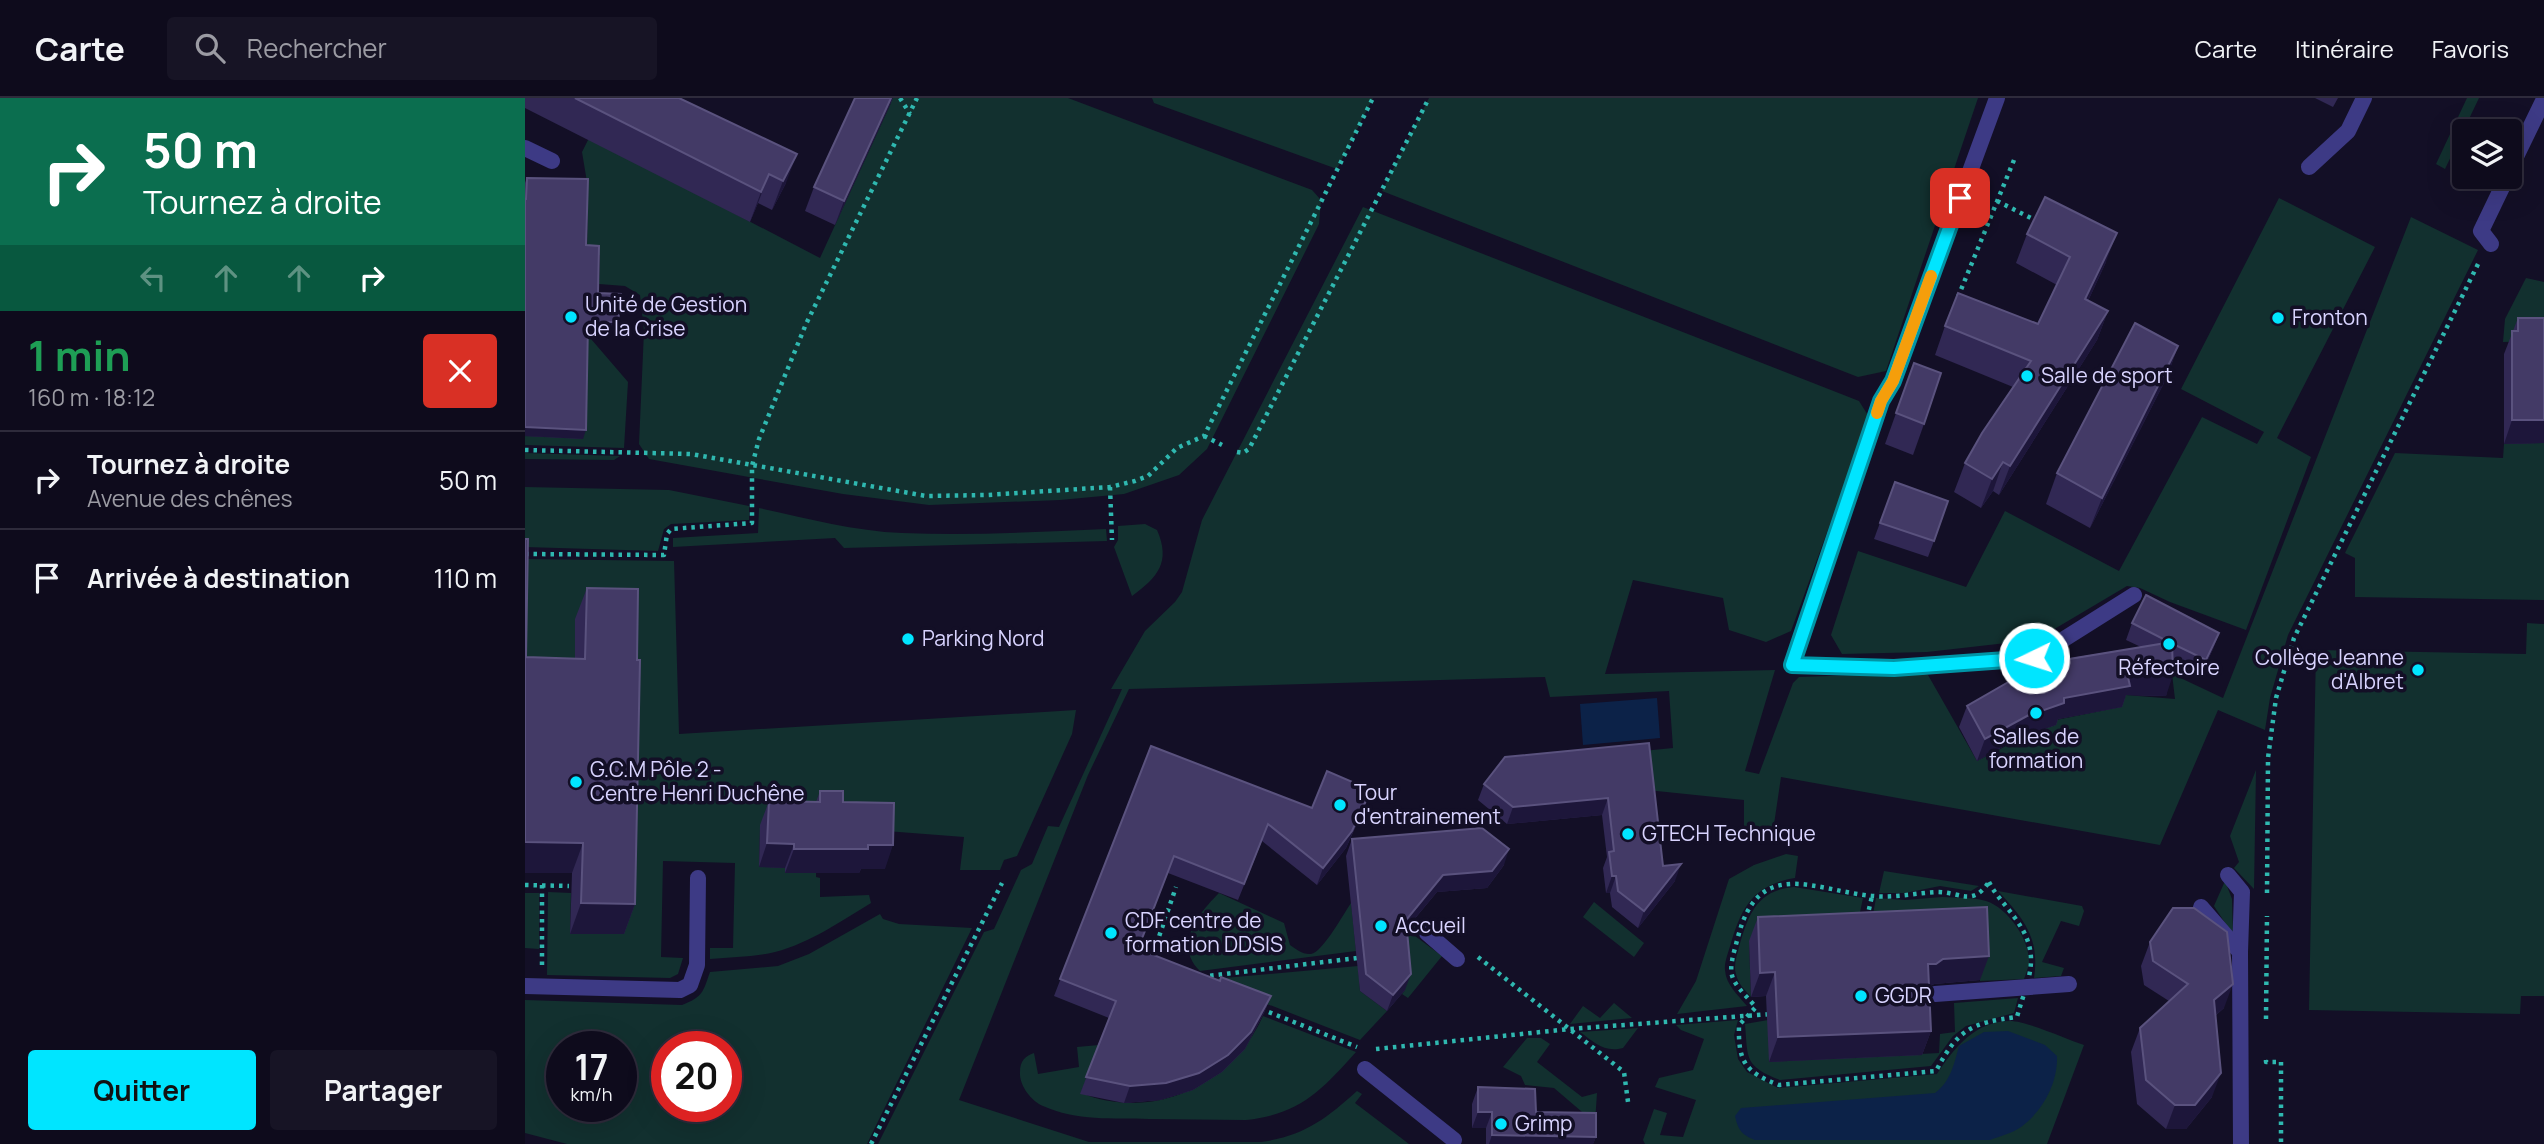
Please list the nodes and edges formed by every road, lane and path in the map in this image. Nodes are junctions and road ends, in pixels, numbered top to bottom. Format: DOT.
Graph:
graph roads {
  1 [pos="900,98"];
  2 [pos="918,98"];
  3 [pos="1373,98"];
  4 [pos="1429,98"];
  5 [pos="1997,98"];
  6 [pos="2364,98"];
  7 [pos="2544,99"];
  8 [pos="910,114"];
  9 [pos="2522,144"];
  10 [pos="525,148"];
  11 [pos="2014,160"];
  12 [pos="552,161"];
  13 [pos="2309,167"];
  14 [pos="2501,189"];
  15 [pos="1997,201"];
  16 [pos="2043,224"];
  17 [pos="2491,244"];
  18 [pos="1957,299"];
  19 [pos="1204,436"];
  20 [pos="1222,445"];
  21 [pos="525,450"];
  22 [pos="1237,452"];
  23 [pos="752,466"];
  24 [pos="1110,487"];
  25 [pos="1112,540"];
  26 [pos="525,554"];
  27 [pos="2134,595"];
  28 [pos="2228,876"];
  29 [pos="698,878"];
  30 [pos="1002,883"];
  31 [pos="525,885"];
  32 [pos="542,885"];
  33 [pos="569,886"];
  34 [pos="1176,887"];
  35 [pos="1872,896"];
  36 [pos="2267,896"];
  37 [pos="2201,907"];
  38 [pos="2267,910"];
  39 [pos="1866,922"];
  40 [pos="1427,933"];
  41 [pos="2239,952"];
  42 [pos="1465,955"];
  43 [pos="1357,958"];
  44 [pos="1161,966"];
  45 [pos="1194,979"];
  46 [pos="1205,984"];
  47 [pos="2069,984"];
  48 [pos="533,987"];
  49 [pos="2025,987"];
  50 [pos="1201,992"];
  51 [pos="1935,994"];
  52 [pos="1260,1008"];
  53 [pos="1781,1013"];
  54 [pos="1747,1017"];
  55 [pos="2266,1021"];
  56 [pos="1570,1030"];
  57 [pos="2266,1048"];
  58 [pos="1361,1049"];
  59 [pos="1372,1049"];
  60 [pos="1366,1069"];
  61 [pos="1627,1102"];
  62 [pos="1454,1140"];
  63 [pos="871,1144"];
  64 [pos="2241,1144"];
  65 [pos="2281,1144"];
  1 -- 8 [label="path"];
  2 -- 8 [label="path"];
  3 -- 19 [label="path"];
  4 -- 22 [label="path"];
  5 -- 27 [label="lane"];
  6 -- 13 [label="lane"];
  7 -- 9 [label="lane"];
  8 -- 23 [label="path"];
  10 -- 12 [label="lane"];
  11 -- 15 [label="path"];
  14 -- 17 [label="lane"];
  15 -- 16 [label="path"];
  15 -- 18 [label="path"];
  17 -- 36 [label="path"];
  19 -- 20 [label="path"];
  19 -- 24 [label="path"];
  21 -- 23 [label="path"];
  23 -- 24 [label="path"];
  23 -- 26 [label="path"];
  24 -- 25 [label="path"];
  28 -- 41 [label="lane"];
  29 -- 48 [label="lane"];
  30 -- 63 [label="path"];
  31 -- 32 [label="path"];
  32 -- 33 [label="path"];
  32 -- 48 [label="path"];
  34 -- 44 [label="path"];
  35 -- 39 [label="path"];
  35 -- 49 [label="path"];
  35 -- 54 [label="path"];
  37 -- 41 [label="lane"];
  38 -- 55 [label="path"];
  40 -- 42 [label="lane"];
  41 -- 64 [label="lane"];
  42 -- 56 [label="path"];
  43 -- 46 [label="path"];
  45 -- 46 [label="path"];
  46 -- 50 [label="path"];
  47 -- 49 [label="lane"];
  49 -- 51 [label="lane"];
  49 -- 54 [label="path"];
  52 -- 58 [label="path"];
  53 -- 54 [label="path"];
  54 -- 56 [label="path"];
  56 -- 59 [label="path"];
  56 -- 61 [label="path"];
  57 -- 65 [label="path"];
  60 -- 62 [label="lane"];
}
